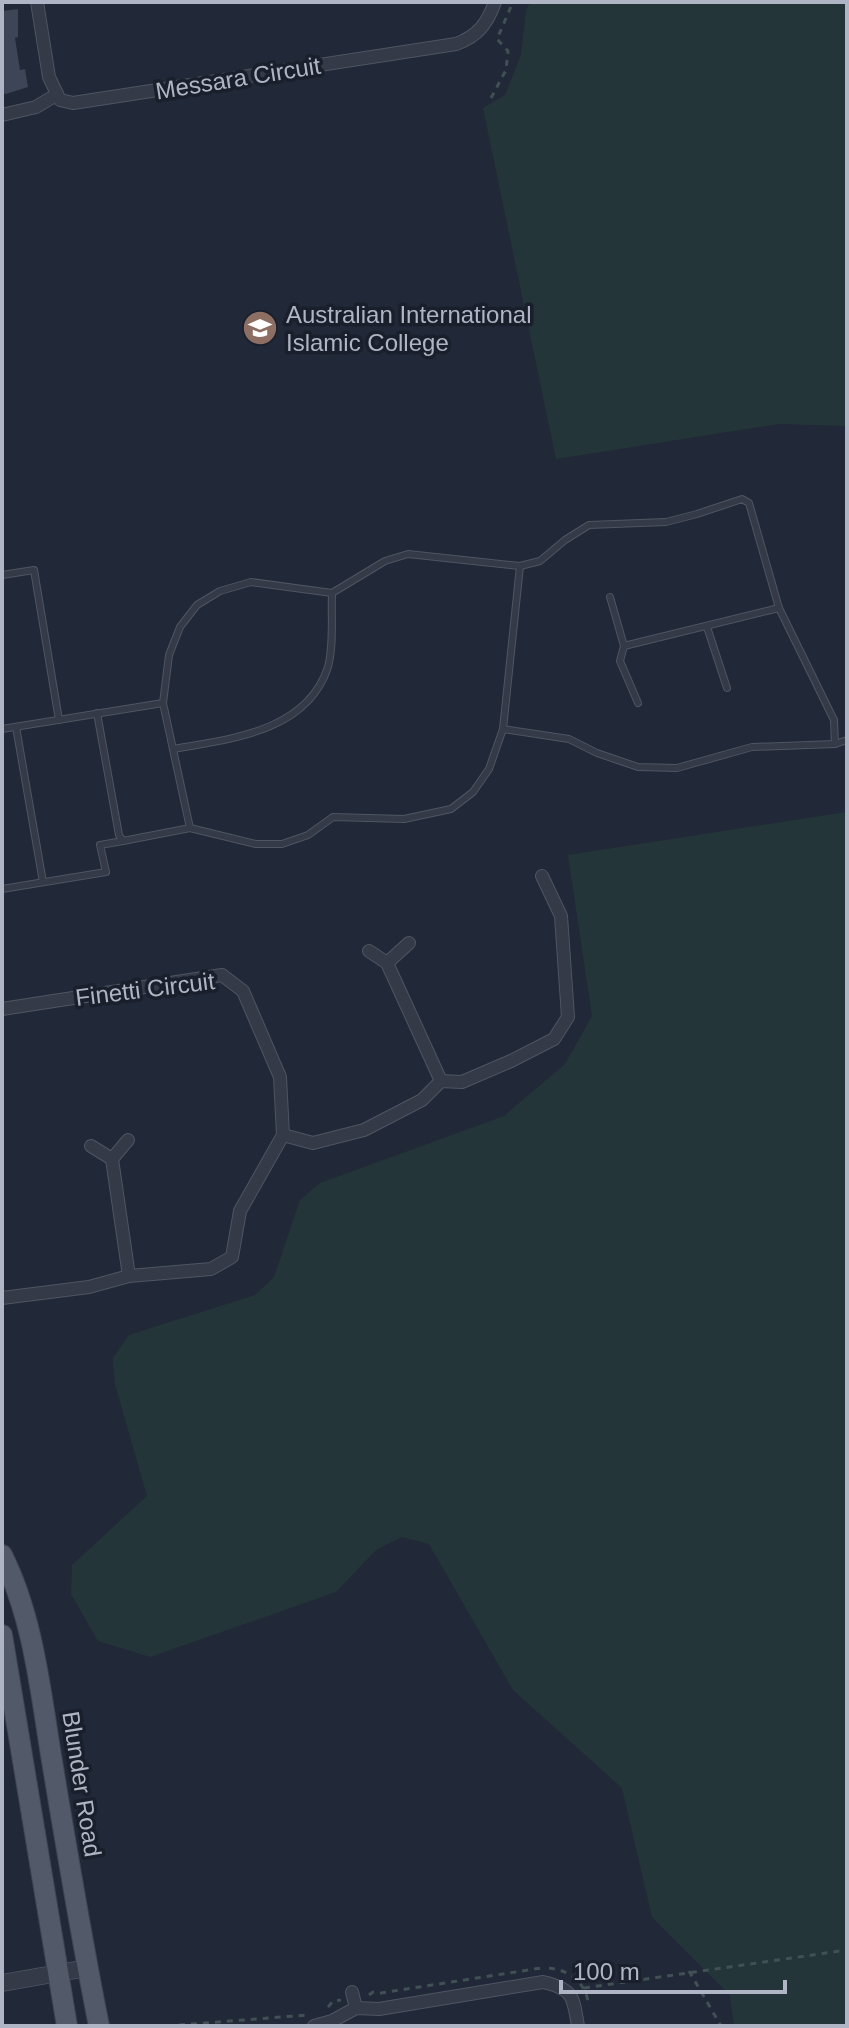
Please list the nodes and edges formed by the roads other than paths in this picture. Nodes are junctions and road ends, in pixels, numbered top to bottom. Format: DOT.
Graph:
graph roads {
  1 [pos="37,2"];
  2 [pos="495,2"];
  3 [pos="56,95"];
  4 [pos="2,115"];
  5 [pos="520,566"];
  6 [pos="2,575"];
  7 [pos="332,593"];
  8 [pos="610,597"];
  9 [pos="779,608"];
  10 [pos="707,627"];
  11 [pos="624,646"];
  12 [pos="727,688"];
  13 [pos="163,703"];
  14 [pos="638,703"];
  15 [pos="97,713"];
  16 [pos="59,720"];
  17 [pos="16,727"];
  18 [pos="2,729"];
  19 [pos="503,729"];
  20 [pos="847,740"];
  21 [pos="835,744"];
  22 [pos="173,749"];
  23 [pos="190,828"];
  24 [pos="123,841"];
  25 [pos="542,876"];
  26 [pos="43,882"];
  27 [pos="2,889"];
  28 [pos="409,943"];
  29 [pos="369,951"];
  30 [pos="387,963"];
  31 [pos="2,1009"];
  32 [pos="441,1081"];
  33 [pos="283,1135"];
  34 [pos="128,1140"];
  35 [pos="91,1146"];
  36 [pos="112,1159"];
  37 [pos="129,1276"];
  38 [pos="2,1298"];
  39 [pos="2,1555"];
  40 [pos="2,1635"];
  41 [pos="87,1968"];
  42 [pos="58,1972"];
  43 [pos="2,1983"];
  44 [pos="352,1992"];
  45 [pos="356,2008"];
  46 [pos="67,2026"];
  47 [pos="99,2026"];
  48 [pos="314,2026"];
  49 [pos="578,2026"];
  1 -- 3 [label="street"];
  2 -- 3 [label="street, Messara Circuit"];
  3 -- 4 [label="street"];
  5 -- 7 [label="lane"];
  5 -- 9 [label="lane"];
  5 -- 19 [label="lane"];
  6 -- 16 [label="lane"];
  7 -- 13 [label="lane"];
  7 -- 22 [label="lane"];
  8 -- 11 [label="lane"];
  9 -- 10 [label="lane"];
  9 -- 21 [label="lane"];
  10 -- 11 [label="lane"];
  10 -- 12 [label="lane"];
  11 -- 14 [label="lane"];
  13 -- 15 [label="lane"];
  13 -- 22 [label="lane"];
  15 -- 16 [label="lane"];
  15 -- 24 [label="lane"];
  16 -- 17 [label="lane"];
  17 -- 18 [label="lane"];
  17 -- 26 [label="lane"];
  19 -- 21 [label="lane"];
  19 -- 23 [label="lane"];
  20 -- 21 [label="lane"];
  22 -- 23 [label="lane"];
  23 -- 24 [label="lane"];
  24 -- 26 [label="lane"];
  25 -- 32 [label="street"];
  26 -- 27 [label="lane"];
  28 -- 30 [label="street"];
  29 -- 30 [label="street"];
  30 -- 32 [label="street"];
  31 -- 33 [label="street, Finetti Circuit"];
  32 -- 33 [label="street"];
  33 -- 37 [label="street"];
  34 -- 36 [label="street"];
  35 -- 36 [label="street"];
  36 -- 37 [label="street"];
  37 -- 38 [label="street"];
  39 -- 41 [label="main road, Blunder Road"];
  40 -- 42 [label="main road"];
  41 -- 42 [label="street"];
  41 -- 47 [label="main road, Blunder Road"];
  42 -- 43 [label="street"];
  42 -- 46 [label="main road"];
  44 -- 45 [label="street"];
  45 -- 48 [label="street"];
  45 -- 49 [label="street"];
}
